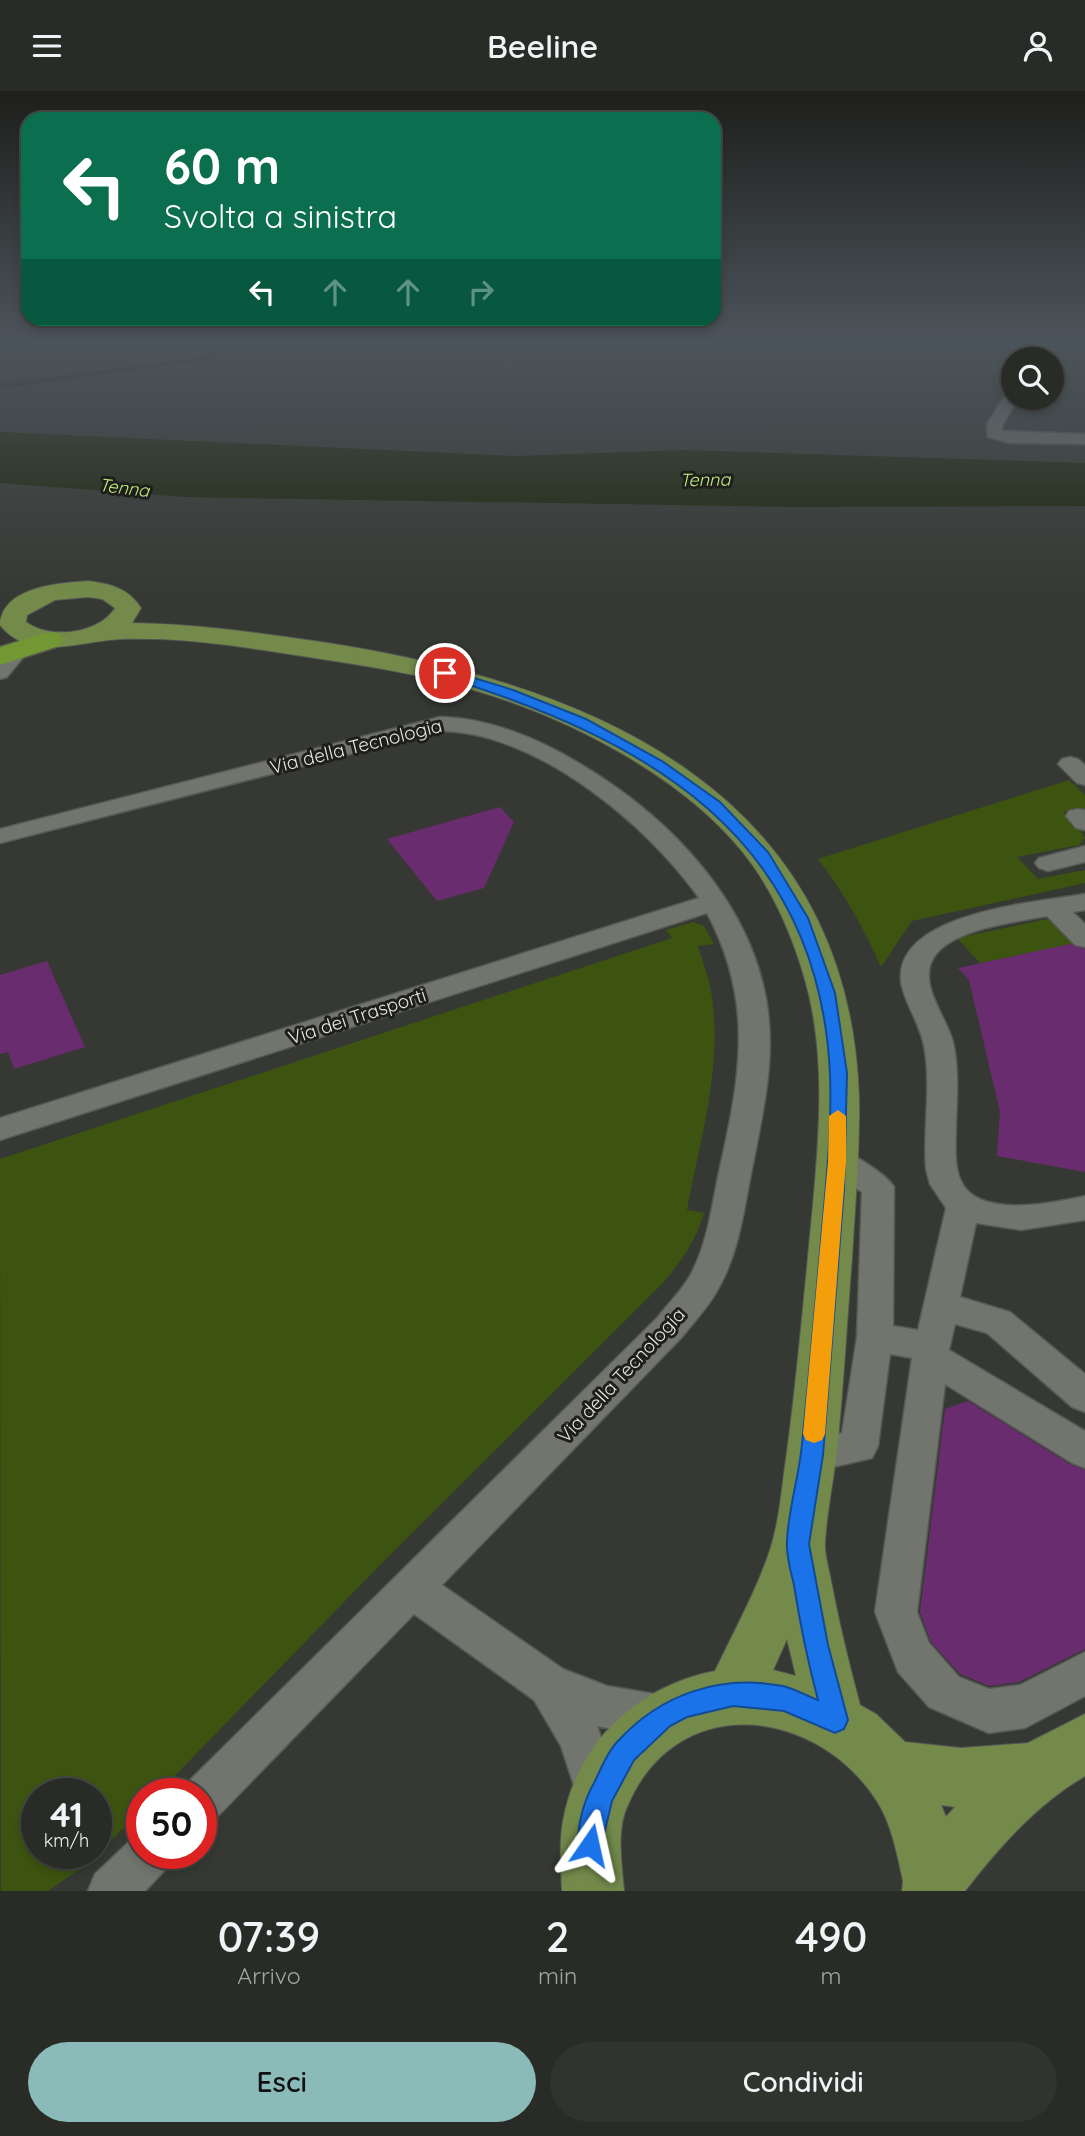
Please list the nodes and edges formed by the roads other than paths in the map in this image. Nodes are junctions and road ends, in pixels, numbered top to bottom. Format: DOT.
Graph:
graph roads {
  1 [pos="995,425"];
  2 [pos="1085,439"];
  3 [pos="128,608"];
  4 [pos="7,629"];
  5 [pos="189,631"];
  6 [pos="103,632"];
  7 [pos="49,640"];
  8 [pos="0,673"];
  9 [pos="0,836"];
  10 [pos="1085,855"];
  11 [pos="1048,863"];
  12 [pos="714,902"];
  13 [pos="1085,902"];
  14 [pos="1054,908"];
  15 [pos="1085,939"];
  16 [pos="0,1129"];
  17 [pos="837,1162"];
  18 [pos="963,1205"];
  19 [pos="1085,1208"];
  20 [pos="941,1306"];
  21 [pos="876,1337"];
  22 [pos="931,1352"];
  23 [pos="1085,1396"];
  24 [pos="1085,1451"];
  25 [pos="812,1455"];
  26 [pos="798,1544"];
  27 [pos="412,1588"];
  28 [pos="1085,1673"];
  29 [pos="549,1685"];
  30 [pos="733,1694"];
  31 [pos="662,1717"];
  32 [pos="835,1720"];
  33 [pos="1085,1743"];
  34 [pos="890,1770"];
  35 [pos="1035,1772"];
  36 [pos="217,1785"];
  37 [pos="600,1797"];
  38 [pos="134,1869"];
  39 [pos="933,1886"];
  40 [pos="113,1891"];
  41 [pos="593,1891"];
  1 -- 2 [label="street"];
  3 -- 4 [label="main road"];
  3 -- 5 [label="main road"];
  3 -- 6 [label="main road"];
  4 -- 7 [label="highway"];
  4 -- 8 [label="street"];
  5 -- 6 [label="main road"];
  5 -- 17 [label="main road"];
  6 -- 7 [label="main road"];
  9 -- 12 [label="street, Via della Tecnologia"];
  10 -- 11 [label="street"];
  12 -- 16 [label="street, Via dei Trasporti"];
  12 -- 27 [label="street, Via della Tecnologia"];
  13 -- 14 [label="street"];
  14 -- 15 [label="street"];
  14 -- 18 [label="street"];
  17 -- 21 [label="street"];
  17 -- 25 [label="main road"];
  18 -- 19 [label="street"];
  18 -- 20 [label="street"];
  20 -- 22 [label="street"];
  20 -- 23 [label="street"];
  21 -- 22 [label="street"];
  21 -- 25 [label="street"];
  22 -- 24 [label="street"];
  22 -- 28 [label="street"];
  25 -- 26 [label="main road"];
  26 -- 30 [label="main road"];
  26 -- 32 [label="main road"];
  27 -- 29 [label="street"];
  27 -- 36 [label="street, Via della Tecnologia"];
  29 -- 31 [label="street"];
  29 -- 37 [label="street"];
  30 -- 31 [label="main road"];
  30 -- 32 [label="main road"];
  31 -- 37 [label="main road"];
  32 -- 34 [label="main road"];
  33 -- 35 [label="main road"];
  34 -- 35 [label="main road"];
  34 -- 39 [label="main road"];
  35 -- 39 [label="main road"];
  37 -- 41 [label="main road"];
  38 -- 40 [label="street"];
}
